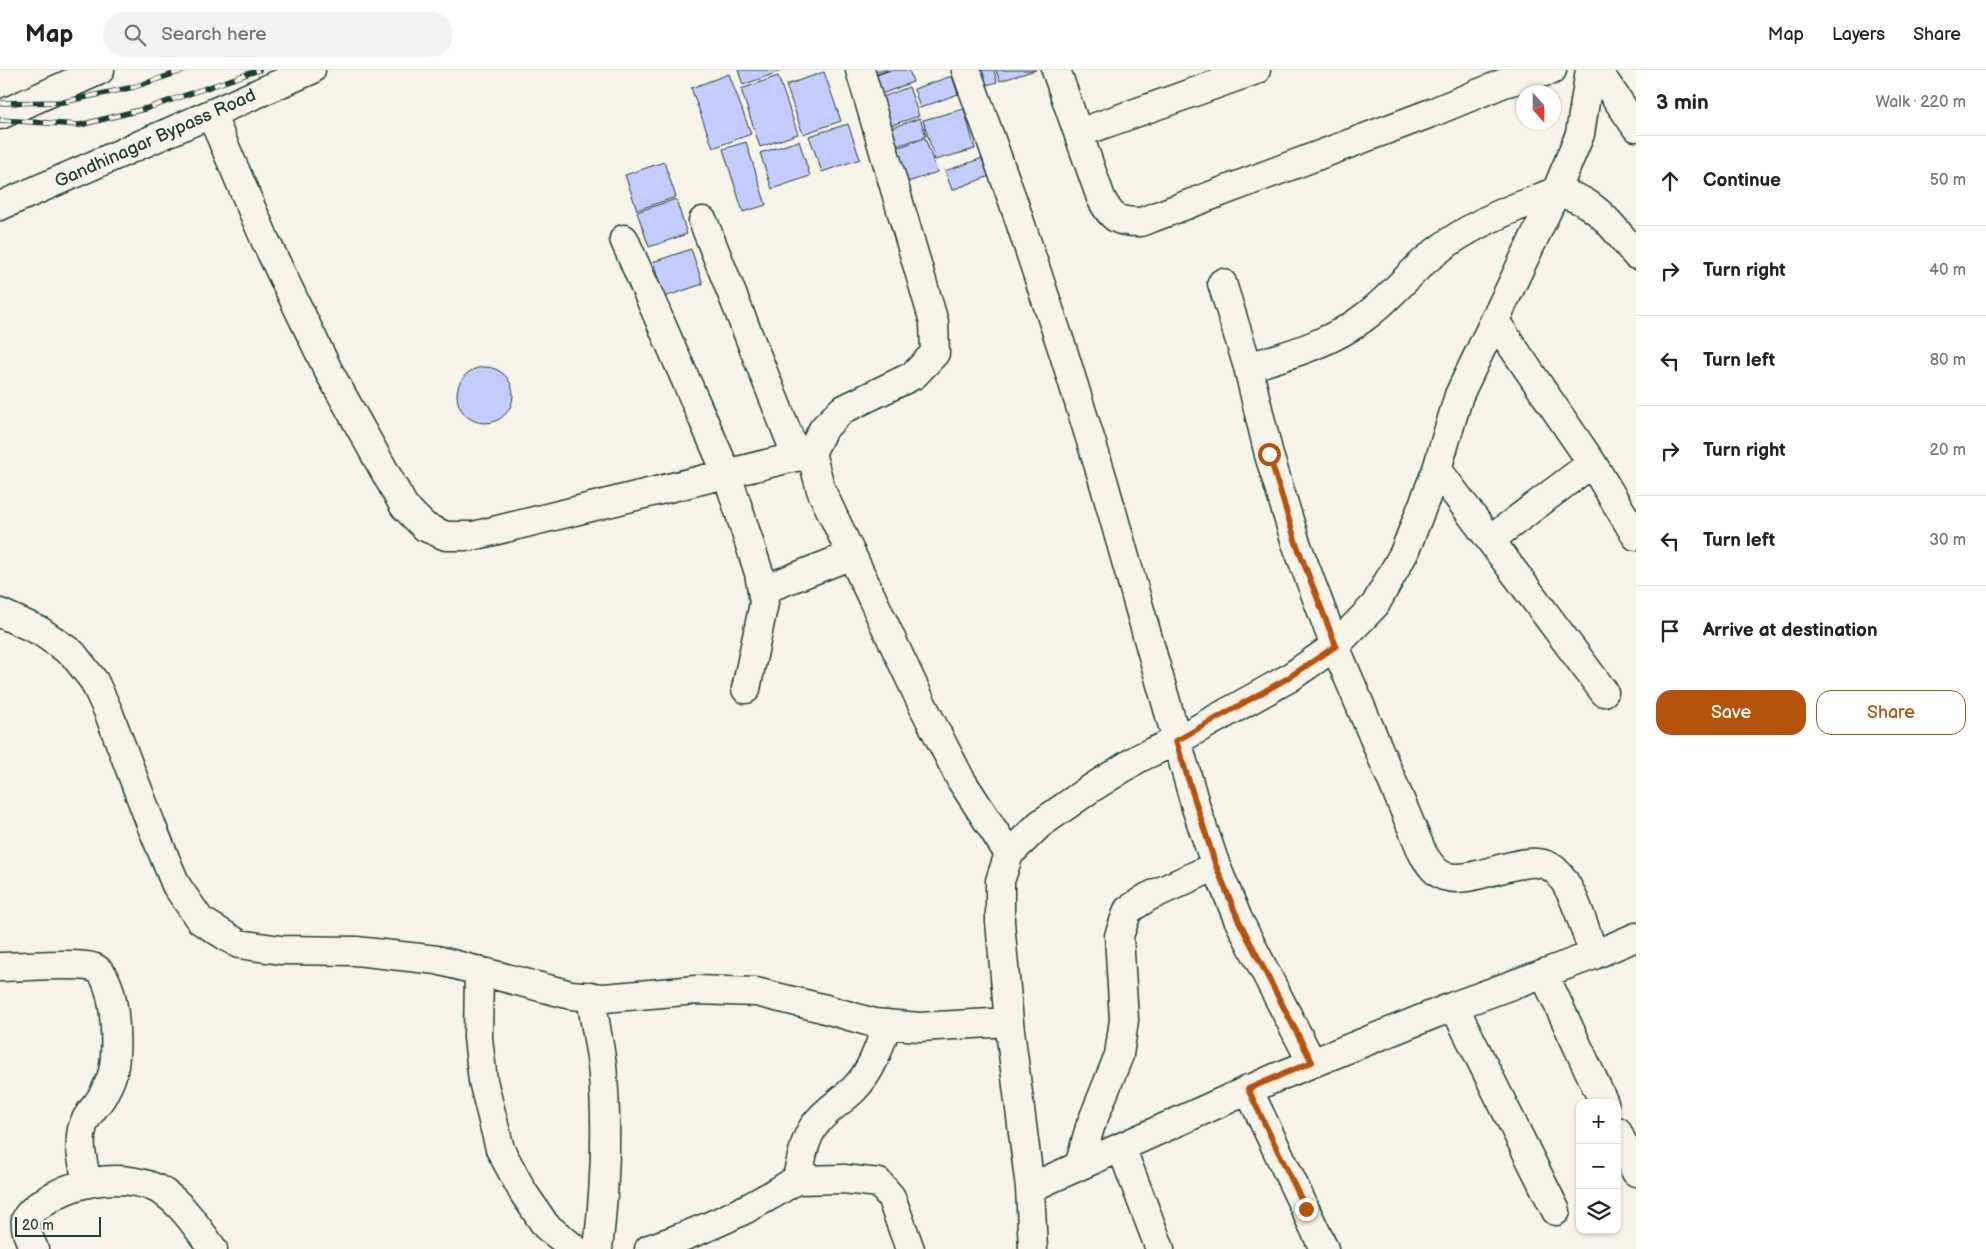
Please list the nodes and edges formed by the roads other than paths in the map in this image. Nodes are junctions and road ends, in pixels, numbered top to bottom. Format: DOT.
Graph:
graph roads {
  1 [pos="100,70"];
  2 [pos="311,70"];
  3 [pos="860,70"];
  4 [pos="966,70"];
  5 [pos="1056,70"];
  6 [pos="1256,70"];
  7 [pos="1552,70"];
  8 [pos="1590,70"];
  9 [pos="1597,70"];
  10 [pos="211,114"];
  11 [pos="0,115"];
  12 [pos="1636,127"];
  13 [pos="1079,134"];
  14 [pos="1556,192"];
  15 [pos="0,206"];
  16 [pos="702,221"];
  17 [pos="624,239"];
  18 [pos="1636,255"];
  19 [pos="1222,283"];
  20 [pos="1495,321"];
  21 [pos="1248,367"];
  22 [pos="804,455"];
  23 [pos="1592,463"];
  24 [pos="1436,469"];
  25 [pos="727,474"];
  26 [pos="1636,536"];
  27 [pos="1490,540"];
  28 [pos="852,555"];
  29 [pos="762,590"];
  30 [pos="0,613"];
  31 [pos="1336,646"];
  32 [pos="746,689"];
  33 [pos="1604,692"];
  34 [pos="1176,741"];
  35 [pos="1009,854"];
  36 [pos="1216,866"];
  37 [pos="1636,937"];
  38 [pos="1594,955"];
  39 [pos="0,967"];
  40 [pos="479,971"];
  41 [pos="1544,974"];
  42 [pos="590,996"];
  43 [pos="1454,1006"];
  44 [pos="1009,1022"];
  45 [pos="887,1024"];
  46 [pos="1312,1062"];
  47 [pos="1248,1089"];
  48 [pos="1602,1099"];
  49 [pos="1621,1140"];
  50 [pos="1121,1147"];
  51 [pos="1079,1166"];
  52 [pos="1636,1172"];
  53 [pos="796,1180"];
  54 [pos="87,1182"];
  55 [pos="1030,1188"];
  56 [pos="1556,1210"];
  57 [pos="34,1249"];
  58 [pos="212,1249"];
  59 [pos="575,1249"];
  60 [pos="598,1249"];
  61 [pos="649,1249"];
  62 [pos="910,1249"];
  63 [pos="1033,1249"];
  64 [pos="1160,1249"];
  65 [pos="1324,1249"];
  1 -- 11 [label="street"];
  2 -- 10 [label="street, Gandhinagar Bypass Road"];
  3 -- 22 [label="street"];
  4 -- 34 [label="street"];
  5 -- 13 [label="street"];
  6 -- 13 [label="street"];
  7 -- 13 [label="street"];
  8 -- 14 [label="street"];
  9 -- 12 [label="street"];
  10 -- 15 [label="street, Gandhinagar Bypass Road"];
  10 -- 25 [label="street"];
  14 -- 18 [label="street"];
  14 -- 20 [label="street"];
  14 -- 21 [label="street"];
  16 -- 22 [label="street"];
  17 -- 25 [label="street"];
  19 -- 21 [label="street"];
  20 -- 23 [label="street"];
  20 -- 24 [label="street"];
  21 -- 31 [label="street"];
  22 -- 25 [label="street"];
  22 -- 28 [label="street"];
  23 -- 26 [label="street"];
  23 -- 27 [label="street"];
  24 -- 27 [label="street"];
  24 -- 31 [label="street"];
  25 -- 29 [label="street"];
  27 -- 33 [label="street"];
  28 -- 29 [label="street"];
  28 -- 35 [label="street"];
  29 -- 32 [label="street"];
  30 -- 40 [label="street"];
  31 -- 34 [label="street"];
  31 -- 38 [label="street"];
  34 -- 35 [label="street"];
  34 -- 36 [label="street"];
  35 -- 44 [label="street"];
  36 -- 46 [label="street"];
  36 -- 51 [label="street"];
  37 -- 38 [label="street"];
  38 -- 41 [label="street"];
  39 -- 54 [label="street"];
  40 -- 42 [label="street"];
  40 -- 59 [label="street"];
  41 -- 43 [label="street"];
  41 -- 48 [label="street"];
  42 -- 45 [label="street"];
  42 -- 60 [label="street"];
  43 -- 46 [label="street"];
  43 -- 56 [label="street"];
  44 -- 45 [label="street"];
  44 -- 55 [label="street"];
  45 -- 53 [label="street"];
  46 -- 47 [label="street"];
  47 -- 50 [label="street"];
  47 -- 65 [label="street"];
  49 -- 52 [label="street"];
  50 -- 51 [label="street"];
  50 -- 64 [label="street"];
  51 -- 55 [label="street"];
  53 -- 61 [label="street"];
  53 -- 62 [label="street"];
  54 -- 57 [label="street"];
  54 -- 58 [label="street"];
  55 -- 63 [label="street"];
}
